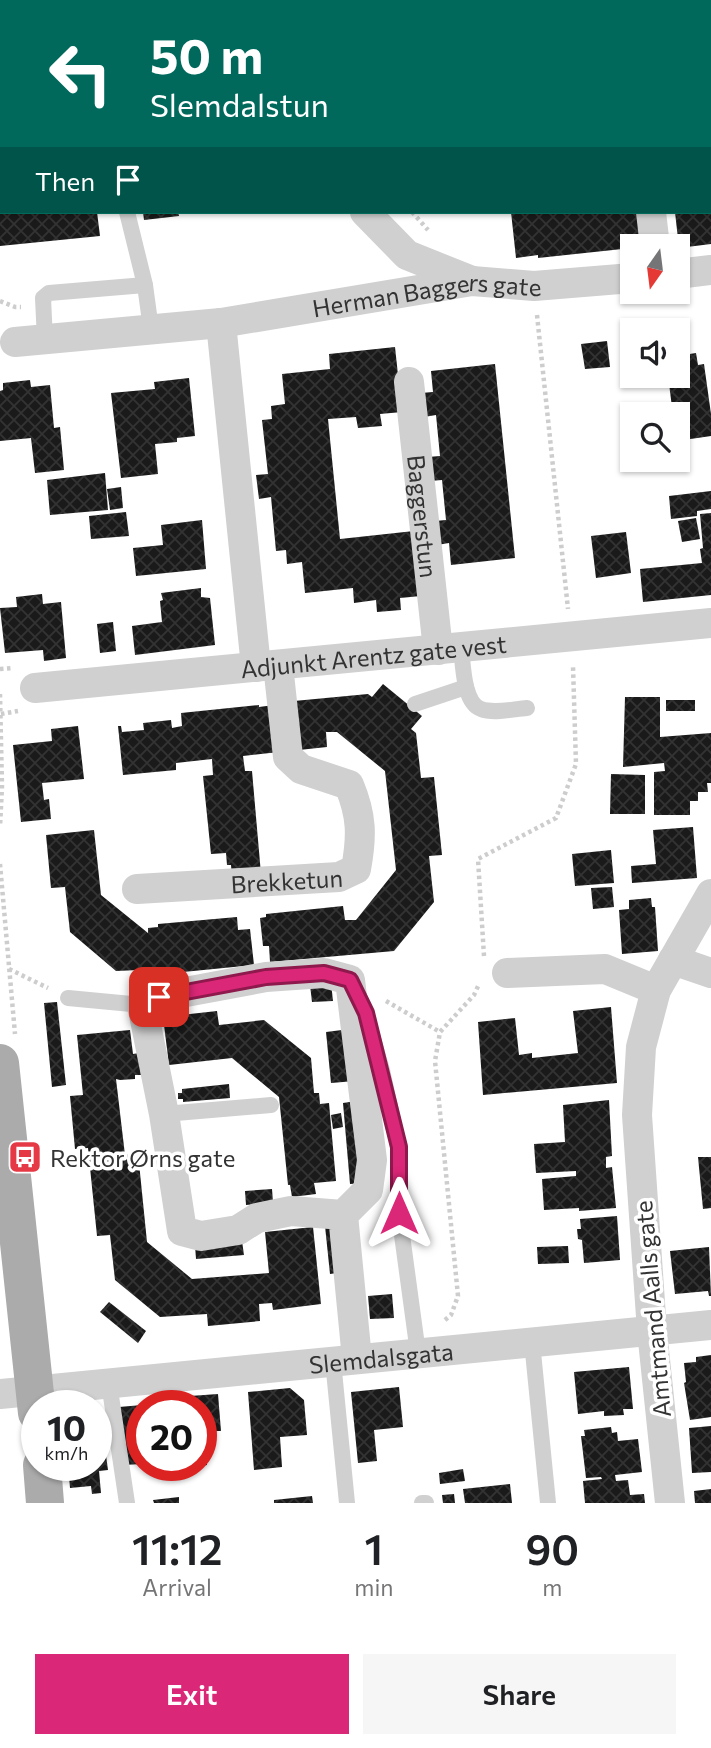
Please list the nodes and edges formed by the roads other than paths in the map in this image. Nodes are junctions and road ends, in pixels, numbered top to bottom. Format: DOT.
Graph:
graph roads {
  1 [pos="127,214"];
  2 [pos="367,214"];
  3 [pos="651,214"];
  4 [pos="654,234"];
  5 [pos="711,270"];
  6 [pos="690,272"];
  7 [pos="620,279"];
  8 [pos="472,281"];
  9 [pos="145,285"];
  10 [pos="221,323"];
  11 [pos="151,330"];
  12 [pos="45,340"];
  13 [pos="15,342"];
  14 [pos="409,382"];
  15 [pos="711,623"];
  16 [pos="450,648"];
  17 [pos="267,666"];
  18 [pos="466,687"];
  19 [pos="35,688"];
  20 [pos="415,704"];
  21 [pos="527,708"];
  22 [pos="137,889"];
  23 [pos="711,894"];
  24 [pos="673,960"];
  25 [pos="492,969"];
  26 [pos="711,973"];
  27 [pos="350,980"];
  28 [pos="656,990"];
  29 [pos="68,998"];
  30 [pos="142,1006"];
  31 [pos="0,1063"];
  32 [pos="271,1105"];
  33 [pos="164,1114"];
  34 [pos="343,1215"];
  35 [pos="711,1325"];
  36 [pos="652,1331"];
  37 [pos="532,1342"];
  38 [pos="418,1353"];
  39 [pos="345,1360"];
  40 [pos="109,1383"];
  41 [pos="26,1390"];
  42 [pos="64,1390"];
  43 [pos="43,1481"];
  44 [pos="45,1503"];
  45 [pos="127,1503"];
  46 [pos="347,1503"];
  47 [pos="548,1503"];
  48 [pos="670,1503"];
  1 -- 9 [label="lane"];
  2 -- 8 [label="street"];
  3 -- 4 [label="street"];
  5 -- 6 [label="street"];
  7 -- 8 [label="street, Herman Baggers gate"];
  8 -- 10 [label="street, Herman Baggers gate"];
  9 -- 11 [label="lane"];
  9 -- 12 [label="lane"];
  10 -- 11 [label="street, Herman Baggers gate"];
  10 -- 17 [label="street"];
  11 -- 12 [label="street, Herman Baggers gate"];
  12 -- 13 [label="street, Herman Baggers gate"];
  14 -- 16 [label="street, Baggerstun"];
  15 -- 16 [label="street, Adjunkt Arentz gate vest"];
  16 -- 17 [label="street, Adjunkt Arentz gate vest"];
  16 -- 18 [label="lane"];
  17 -- 19 [label="street, Adjunkt Arentz gate vest"];
  17 -- 22 [label="street, Brekketun"];
  18 -- 20 [label="lane"];
  18 -- 21 [label="lane"];
  23 -- 24 [label="street, Amtmand Aalls gate"];
  24 -- 26 [label="street"];
  24 -- 28 [label="street, Amtmand Aalls gate"];
  25 -- 28 [label="street"];
  27 -- 30 [label="street"];
  27 -- 34 [label="street"];
  27 -- 38 [label="lane"];
  28 -- 36 [label="street, Amtmand Aalls gate"];
  29 -- 30 [label="lane"];
  30 -- 33 [label="street"];
  31 -- 41 [label="main road"];
  32 -- 33 [label="lane"];
  33 -- 34 [label="street"];
  34 -- 39 [label="street"];
  35 -- 36 [label="street, Slemdalsgata"];
  36 -- 37 [label="street, Slemdalsgata"];
  36 -- 48 [label="street, Amtmand Aalls gate"];
  37 -- 38 [label="street, Slemdalsgata"];
  37 -- 47 [label="lane"];
  38 -- 39 [label="street, Slemdalsgata"];
  39 -- 40 [label="street, Slemdalsgata"];
  39 -- 46 [label="lane"];
  40 -- 42 [label="street, Slemdalsgata"];
  40 -- 45 [label="lane"];
  43 -- 44 [label="main road"];
}
